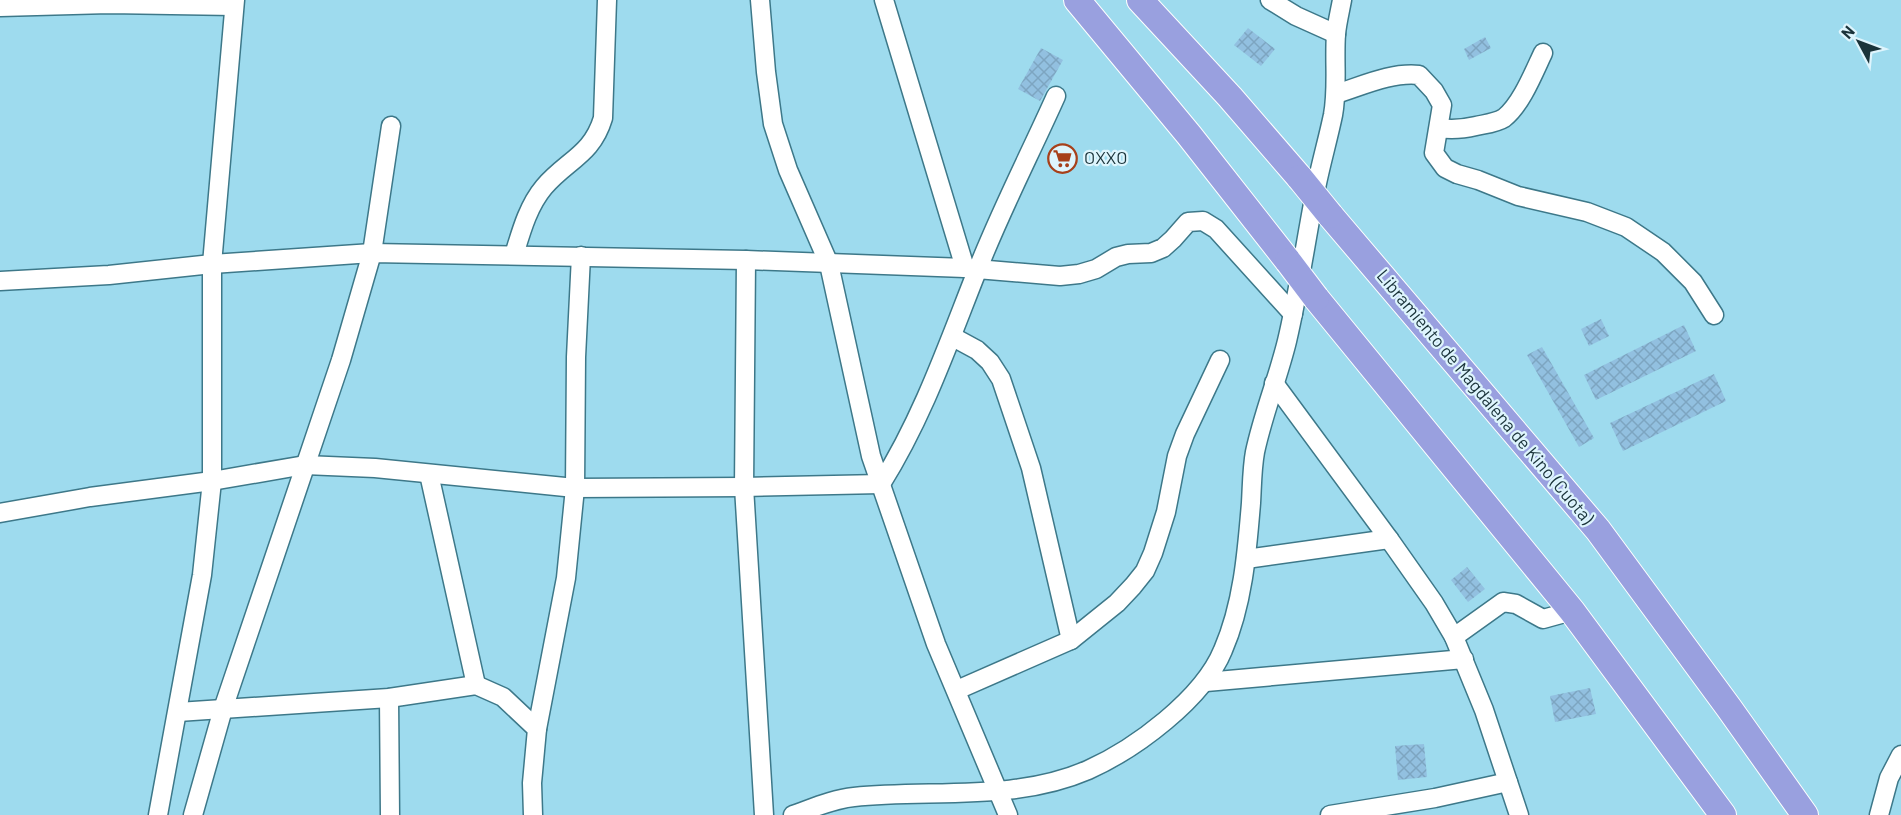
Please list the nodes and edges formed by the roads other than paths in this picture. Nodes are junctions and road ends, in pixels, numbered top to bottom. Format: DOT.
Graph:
graph roads {
  1 [pos="608,0"];
  2 [pos="760,0"];
  3 [pos="884,0"];
  4 [pos="1077,0"];
  5 [pos="1140,0"];
  6 [pos="1270,0"];
  7 [pos="1338,2"];
  8 [pos="235,3"];
  9 [pos="0,7"];
  10 [pos="1294,8"];
  11 [pos="1336,34"];
  12 [pos="1543,53"];
  13 [pos="1336,94"];
  14 [pos="1056,96"];
  15 [pos="391,126"];
  16 [pos="1438,128"];
  17 [pos="372,254"];
  18 [pos="514,255"];
  19 [pos="581,256"];
  20 [pos="746,260"];
  21 [pos="212,264"];
  22 [pos="829,264"];
  23 [pos="971,269"];
  24 [pos="0,280"];
  25 [pos="1293,314"];
  26 [pos="1714,315"];
  27 [pos="953,337"];
  28 [pos="1220,360"];
  29 [pos="1274,383"];
  30 [pos="305,465"];
  31 [pos="429,474"];
  32 [pos="212,481"];
  33 [pos="881,484"];
  34 [pos="574,488"];
  35 [pos="744,488"];
  36 [pos="0,513"];
  37 [pos="1389,539"];
  38 [pos="1246,559"];
  39 [pos="1572,611"];
  40 [pos="1454,637"];
  41 [pos="1071,640"];
  42 [pos="1464,658"];
  43 [pos="1206,682"];
  44 [pos="476,685"];
  45 [pos="957,690"];
  46 [pos="388,698"];
  47 [pos="223,709"];
  48 [pos="178,712"];
  49 [pos="537,729"];
  50 [pos="1901,756"];
  51 [pos="1508,782"];
  52 [pos="999,791"];
  53 [pos="1436,806"];
  54 [pos="158,815"];
  55 [pos="193,815"];
  56 [pos="390,815"];
  57 [pos="533,815"];
  58 [pos="764,815"];
  59 [pos="793,815"];
  60 [pos="1008,815"];
  61 [pos="1330,815"];
  62 [pos="1519,815"];
  63 [pos="1723,815"];
  64 [pos="1805,815"];
  65 [pos="1879,815"];
  1 -- 18 [label="street"];
  2 -- 22 [label="street"];
  3 -- 23 [label="street"];
  4 -- 39 [label="highway, bridge"];
  5 -- 64 [label="highway, Libramiento de Magdalena de Kino (Cuota), bridge"];
  6 -- 10 [label="street"];
  7 -- 11 [label="street"];
  8 -- 9 [label="street"];
  8 -- 21 [label="street"];
  10 -- 11 [label="street"];
  11 -- 13 [label="street"];
  12 -- 16 [label="street"];
  13 -- 16 [label="street"];
  13 -- 25 [label="street"];
  14 -- 23 [label="street"];
  15 -- 17 [label="street"];
  16 -- 26 [label="street"];
  17 -- 18 [label="street"];
  17 -- 21 [label="street"];
  17 -- 30 [label="street"];
  18 -- 19 [label="street"];
  19 -- 20 [label="street"];
  19 -- 34 [label="street"];
  20 -- 22 [label="street"];
  20 -- 35 [label="street"];
  21 -- 24 [label="street"];
  21 -- 32 [label="street"];
  22 -- 23 [label="street"];
  22 -- 33 [label="street"];
  23 -- 25 [label="street"];
  23 -- 27 [label="street"];
  25 -- 29 [label="street"];
  27 -- 33 [label="street"];
  27 -- 41 [label="street"];
  28 -- 41 [label="street"];
  29 -- 37 [label="street"];
  29 -- 38 [label="street"];
  30 -- 31 [label="street"];
  30 -- 32 [label="street"];
  30 -- 47 [label="street"];
  31 -- 34 [label="street"];
  31 -- 44 [label="street"];
  32 -- 36 [label="street"];
  32 -- 48 [label="street"];
  33 -- 35 [label="street"];
  33 -- 45 [label="street"];
  34 -- 35 [label="street"];
  34 -- 49 [label="street"];
  35 -- 58 [label="street"];
  37 -- 38 [label="street"];
  37 -- 40 [label="street"];
  38 -- 43 [label="street"];
  39 -- 40 [label="street"];
  39 -- 63 [label="highway"];
  40 -- 42 [label="street"];
  41 -- 45 [label="street"];
  42 -- 43 [label="street"];
  42 -- 51 [label="street"];
  43 -- 52 [label="street"];
  44 -- 46 [label="street"];
  44 -- 49 [label="street"];
  45 -- 52 [label="street"];
  46 -- 47 [label="street"];
  46 -- 56 [label="street"];
  47 -- 48 [label="street"];
  47 -- 55 [label="street"];
  48 -- 54 [label="street"];
  49 -- 57 [label="street"];
  50 -- 65 [label="street"];
  51 -- 53 [label="street"];
  51 -- 62 [label="street"];
  52 -- 59 [label="street"];
  52 -- 60 [label="street"];
  53 -- 61 [label="street"];
}
